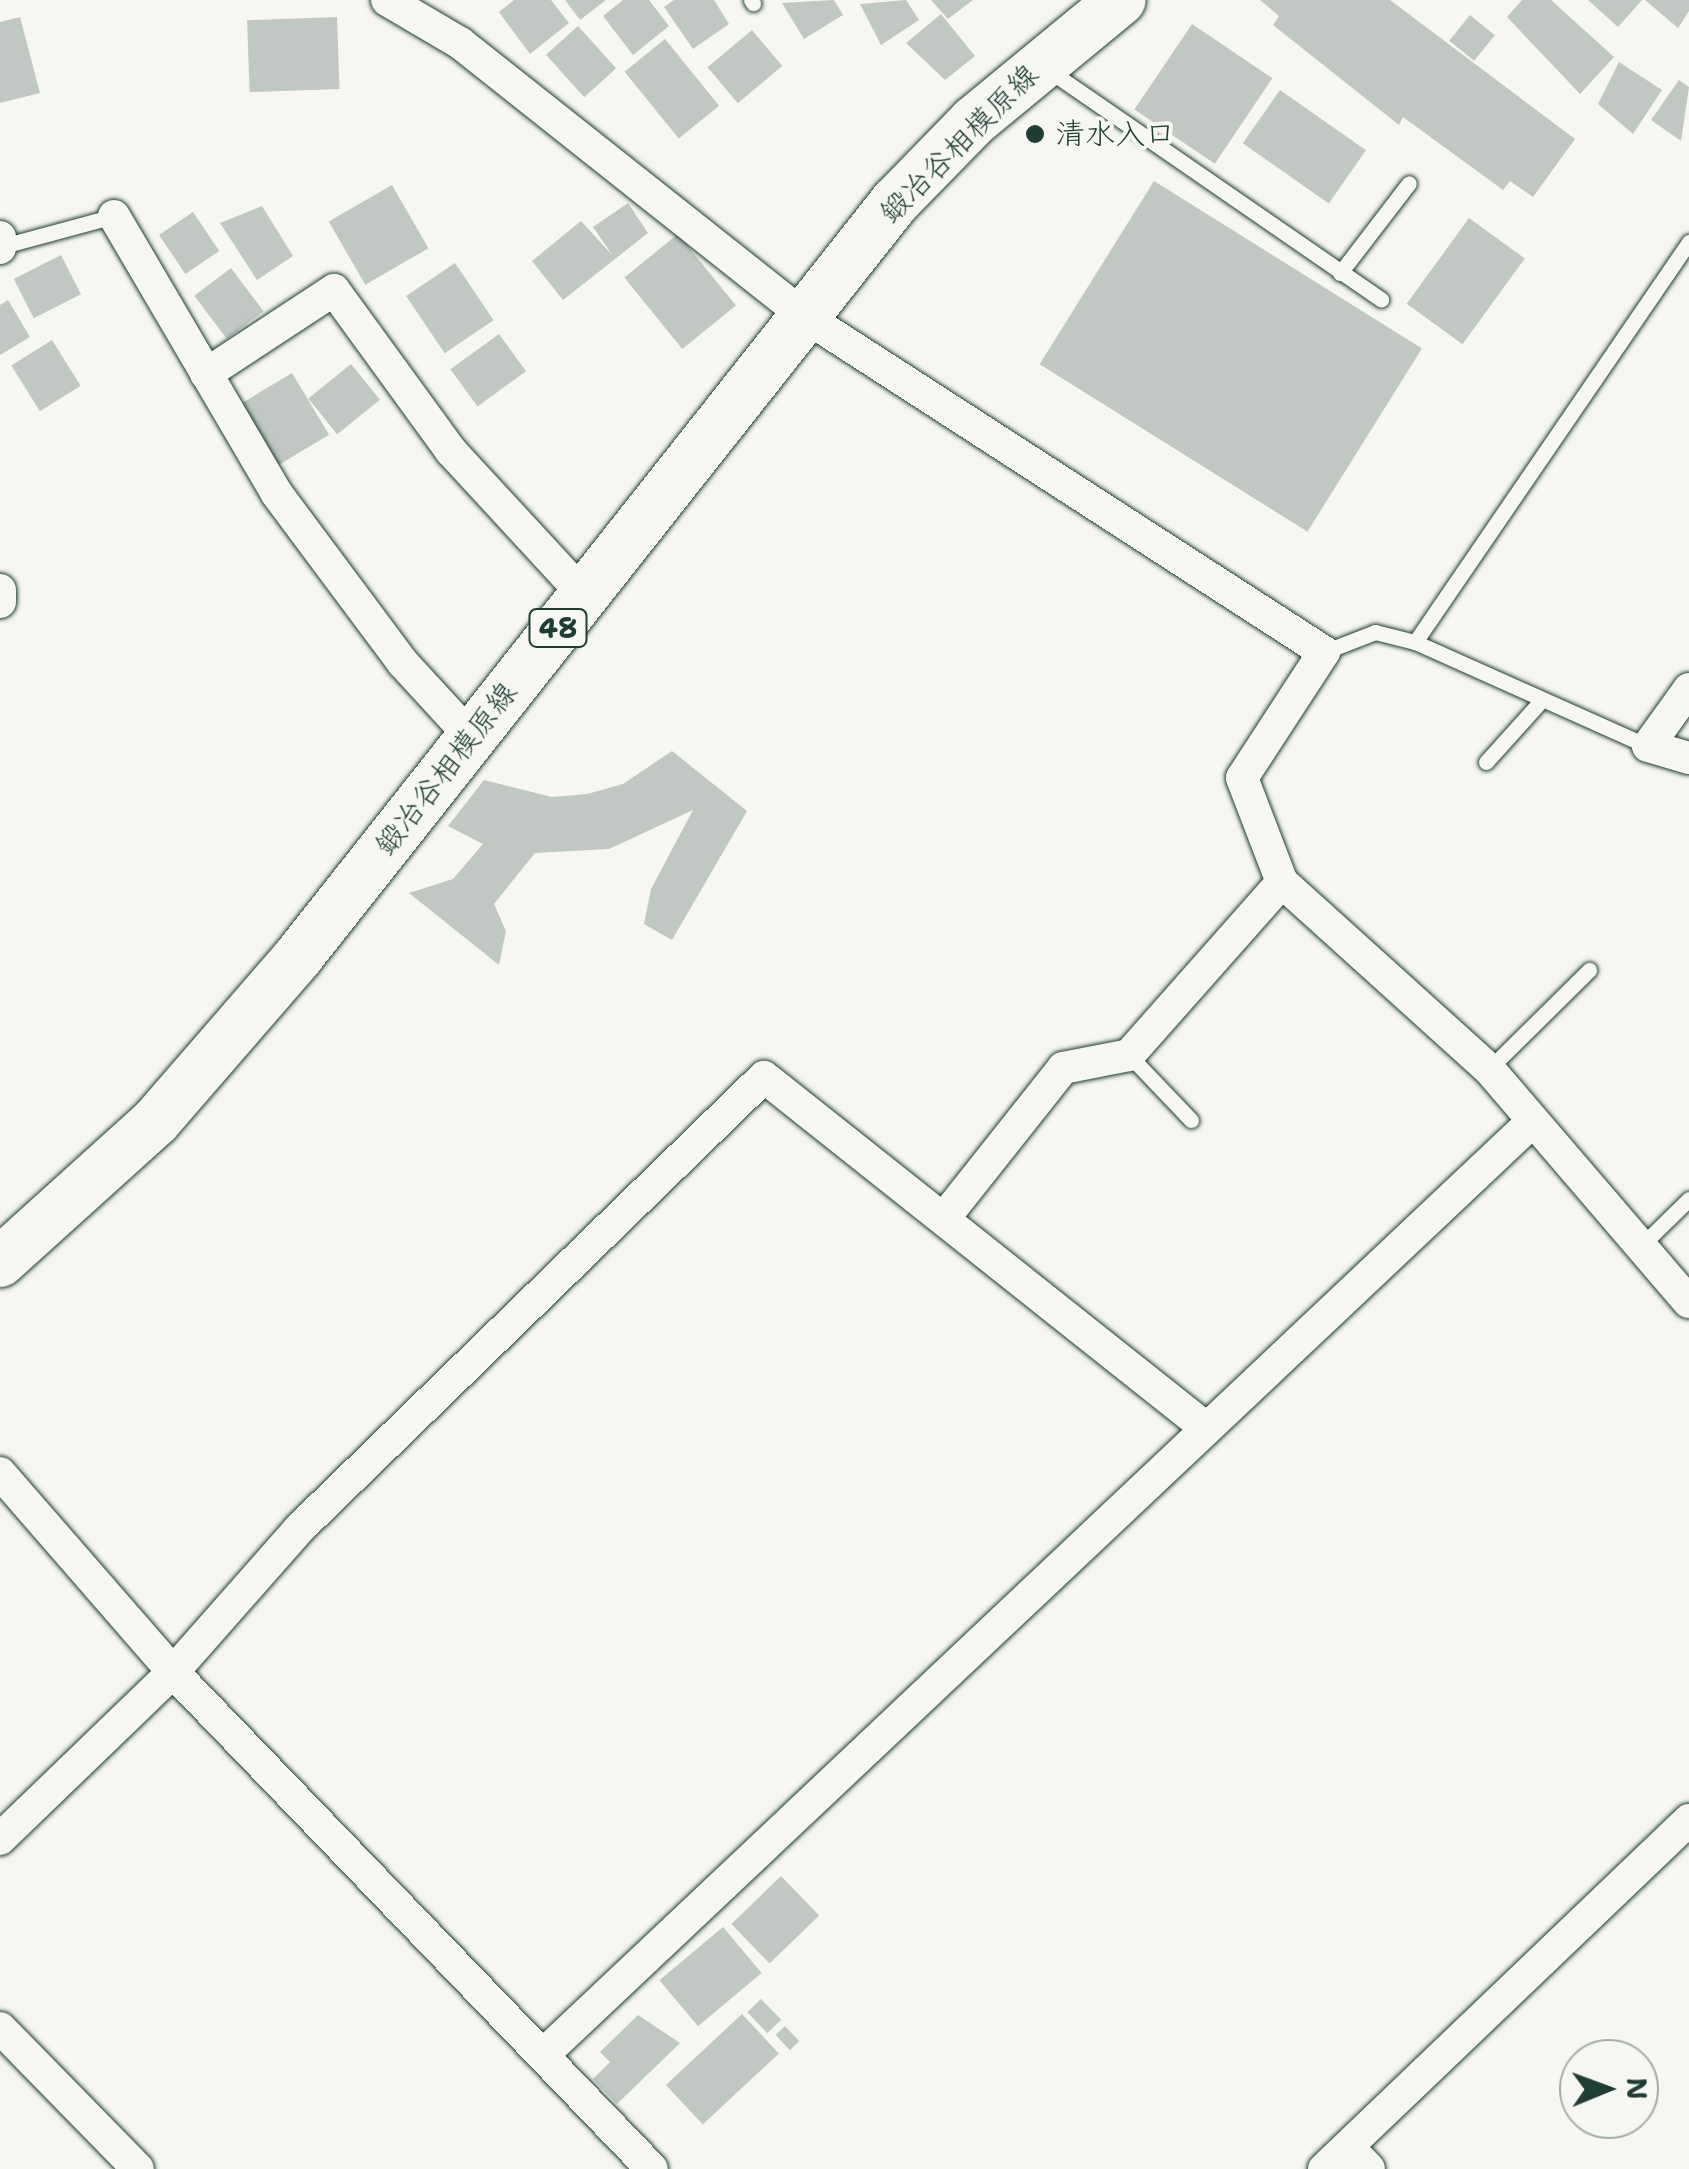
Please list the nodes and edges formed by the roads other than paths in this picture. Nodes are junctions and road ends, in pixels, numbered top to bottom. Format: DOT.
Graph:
graph roads {
  1 [pos="387,0"];
  2 [pos="1120,0"];
  3 [pos="1040,64"];
  4 [pos="1409,183"];
  5 [pos="114,216"];
  6 [pos="1689,242"];
  7 [pos="1,244"];
  8 [pos="1340,272"];
  9 [pos="1381,300"];
  10 [pos="804,316"];
  11 [pos="206,374"];
  12 [pos="0,590"];
  13 [pos="584,594"];
  14 [pos="0,602"];
  15 [pos="1414,642"];
  16 [pos="1324,652"];
  17 [pos="1689,688"];
  18 [pos="1540,702"];
  19 [pos="472,738"];
  20 [pos="1648,746"];
  21 [pos="1689,758"];
  22 [pos="1486,762"];
  23 [pos="1282,882"];
  24 [pos="1589,970"];
  25 [pos="1129,1055"];
  26 [pos="1489,1069"];
  27 [pos="1191,1120"];
  28 [pos="1534,1120"];
  29 [pos="1689,1200"];
  30 [pos="945,1216"];
  31 [pos="1644,1243"];
  32 [pos="0,1262"];
  33 [pos="1689,1302"];
  34 [pos="1206,1428"];
  35 [pos="0,1474"];
  36 [pos="173,1672"];
  37 [pos="1689,1820"];
  38 [pos="0,1839"];
  39 [pos="0,2028"];
  40 [pos="544,2054"];
  41 [pos="1347,2162"];
  42 [pos="138,2169"];
  43 [pos="652,2169"];
  1 -- 10 [label="street"];
  2 -- 3 [label="main road, 鍛冶谷相模原線 / 48"];
  3 -- 8 [label="lane"];
  3 -- 10 [label="main road, 鍛冶谷相模原線 / 48"];
  4 -- 8 [label="lane"];
  5 -- 7 [label="lane"];
  5 -- 11 [label="street"];
  6 -- 15 [label="lane"];
  8 -- 9 [label="lane"];
  10 -- 13 [label="main road, 鍛冶谷相模原線 / 48"];
  10 -- 16 [label="street"];
  11 -- 13 [label="street"];
  11 -- 19 [label="street"];
  12 -- 14 [label="street"];
  13 -- 19 [label="main road, 鍛冶谷相模原線 / 48"];
  15 -- 16 [label="lane"];
  15 -- 18 [label="lane"];
  16 -- 23 [label="street"];
  17 -- 20 [label="street"];
  18 -- 20 [label="lane"];
  18 -- 22 [label="lane"];
  19 -- 32 [label="main road, 鍛冶谷相模原線 / 48"];
  20 -- 21 [label="street"];
  23 -- 25 [label="street"];
  23 -- 26 [label="street"];
  24 -- 26 [label="lane"];
  25 -- 27 [label="lane"];
  25 -- 30 [label="street"];
  26 -- 28 [label="street"];
  28 -- 31 [label="street"];
  28 -- 34 [label="street"];
  29 -- 31 [label="lane"];
  30 -- 34 [label="street"];
  30 -- 36 [label="street"];
  31 -- 33 [label="street"];
  34 -- 40 [label="street"];
  35 -- 36 [label="street"];
  36 -- 38 [label="street"];
  36 -- 40 [label="street"];
  37 -- 41 [label="street"];
  39 -- 42 [label="street"];
  40 -- 43 [label="street"];
}
